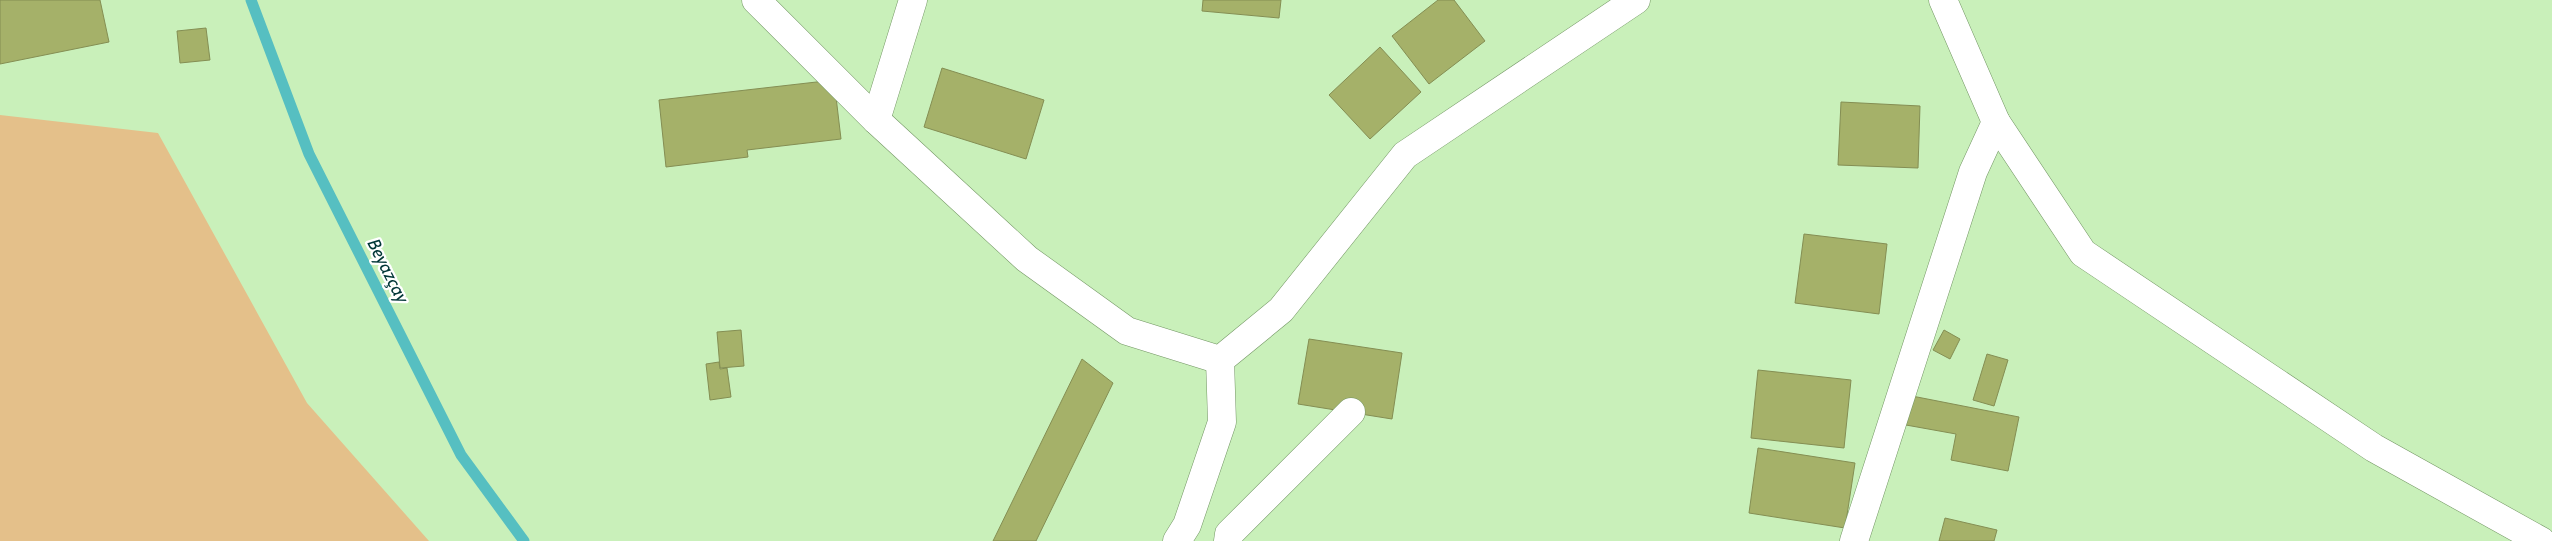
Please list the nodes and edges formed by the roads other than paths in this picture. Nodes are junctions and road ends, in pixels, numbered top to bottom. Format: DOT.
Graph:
graph roads {
  1 [pos="756,0"];
  2 [pos="913,0"];
  3 [pos="1636,0"];
  4 [pos="1942,0"];
  5 [pos="876,120"];
  6 [pos="1996,122"];
  7 [pos="1220,360"];
  8 [pos="1351,412"];
  9 [pos="1182,533"];
  10 [pos="1228,537"];
  11 [pos="1854,541"];
  12 [pos="2541,541"];
  1 -- 5 [label="street"];
  2 -- 5 [label="street"];
  3 -- 7 [label="street"];
  4 -- 6 [label="street"];
  5 -- 7 [label="street"];
  6 -- 11 [label="street"];
  6 -- 12 [label="street"];
  7 -- 9 [label="street"];
  8 -- 10 [label="street"];
  9 -- 10 [label="street"];
}
